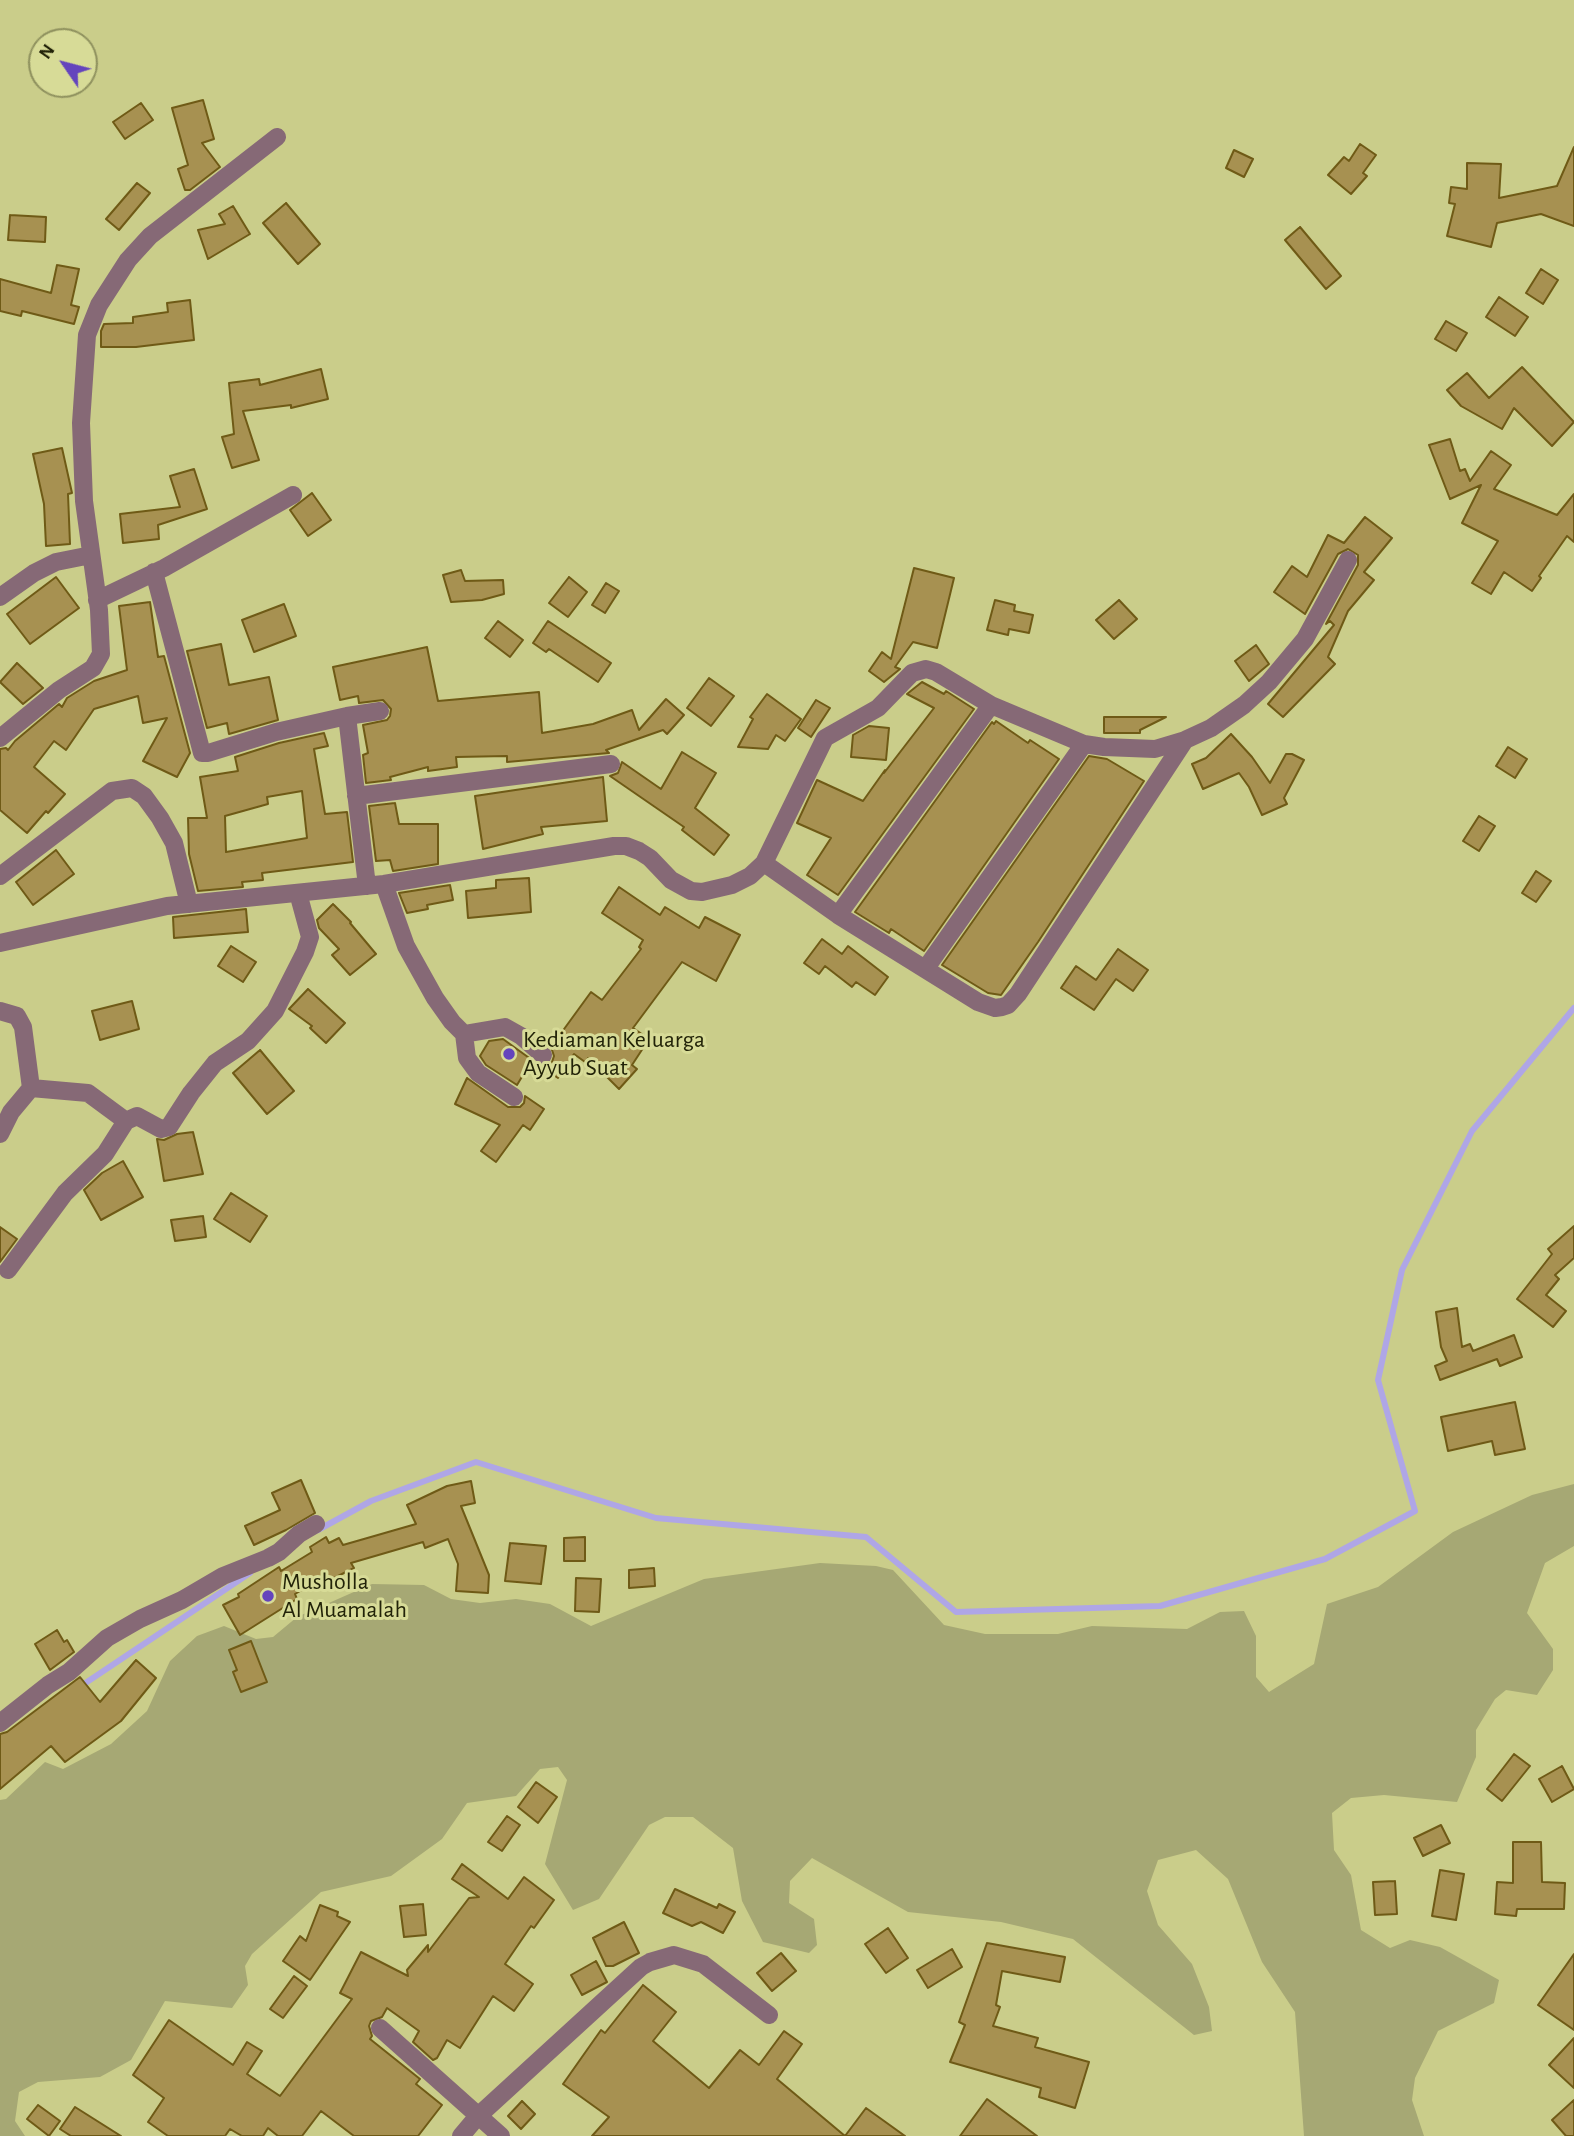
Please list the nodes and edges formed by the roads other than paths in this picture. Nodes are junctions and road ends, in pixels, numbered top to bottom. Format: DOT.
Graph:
graph roads {
  1 [pos="277,136"];
  2 [pos="293,495"];
  3 [pos="91,555"];
  4 [pos="1349,560"];
  5 [pos="154,572"];
  6 [pos="0,597"];
  7 [pos="97,600"];
  8 [pos="991,705"];
  9 [pos="380,711"];
  10 [pos="347,716"];
  11 [pos="0,737"];
  12 [pos="1185,740"];
  13 [pos="1084,744"];
  14 [pos="611,764"];
  15 [pos="356,796"];
  16 [pos="764,863"];
  17 [pos="0,876"];
  18 [pos="375,885"];
  19 [pos="298,893"];
  20 [pos="189,904"];
  21 [pos="838,915"];
  22 [pos="0,943"];
  23 [pos="926,968"];
  24 [pos="0,1011"];
  25 [pos="464,1034"];
  26 [pos="543,1055"];
  27 [pos="31,1088"];
  28 [pos="514,1097"];
  29 [pos="126,1121"];
  30 [pos="0,1134"];
  31 [pos="9,1270"];
  32 [pos="316,1524"];
  33 [pos="0,1723"];
  34 [pos="769,2015"];
  35 [pos="380,2028"];
  36 [pos="477,2116"];
  37 [pos="461,2136"];
  38 [pos="501,2136"];
  1 -- 3 [label="street"];
  2 -- 5 [label="street"];
  3 -- 6 [label="street"];
  3 -- 7 [label="street"];
  4 -- 12 [label="street"];
  5 -- 7 [label="street"];
  5 -- 10 [label="street"];
  7 -- 11 [label="street"];
  8 -- 13 [label="street"];
  8 -- 16 [label="street"];
  8 -- 21 [label="street"];
  9 -- 10 [label="street"];
  10 -- 15 [label="street"];
  12 -- 13 [label="street"];
  12 -- 23 [label="street"];
  13 -- 23 [label="street"];
  14 -- 15 [label="street"];
  15 -- 18 [label="street"];
  16 -- 18 [label="street"];
  16 -- 21 [label="street"];
  17 -- 20 [label="street"];
  18 -- 19 [label="street"];
  18 -- 25 [label="street"];
  19 -- 20 [label="street"];
  19 -- 29 [label="street"];
  20 -- 22 [label="street"];
  21 -- 23 [label="street"];
  24 -- 27 [label="street"];
  25 -- 26 [label="street"];
  25 -- 28 [label="street"];
  27 -- 29 [label="street"];
  27 -- 30 [label="street"];
  29 -- 31 [label="street"];
  32 -- 33 [label="street"];
  34 -- 36 [label="street"];
  35 -- 36 [label="street"];
  36 -- 37 [label="street"];
  36 -- 38 [label="street"];
}
